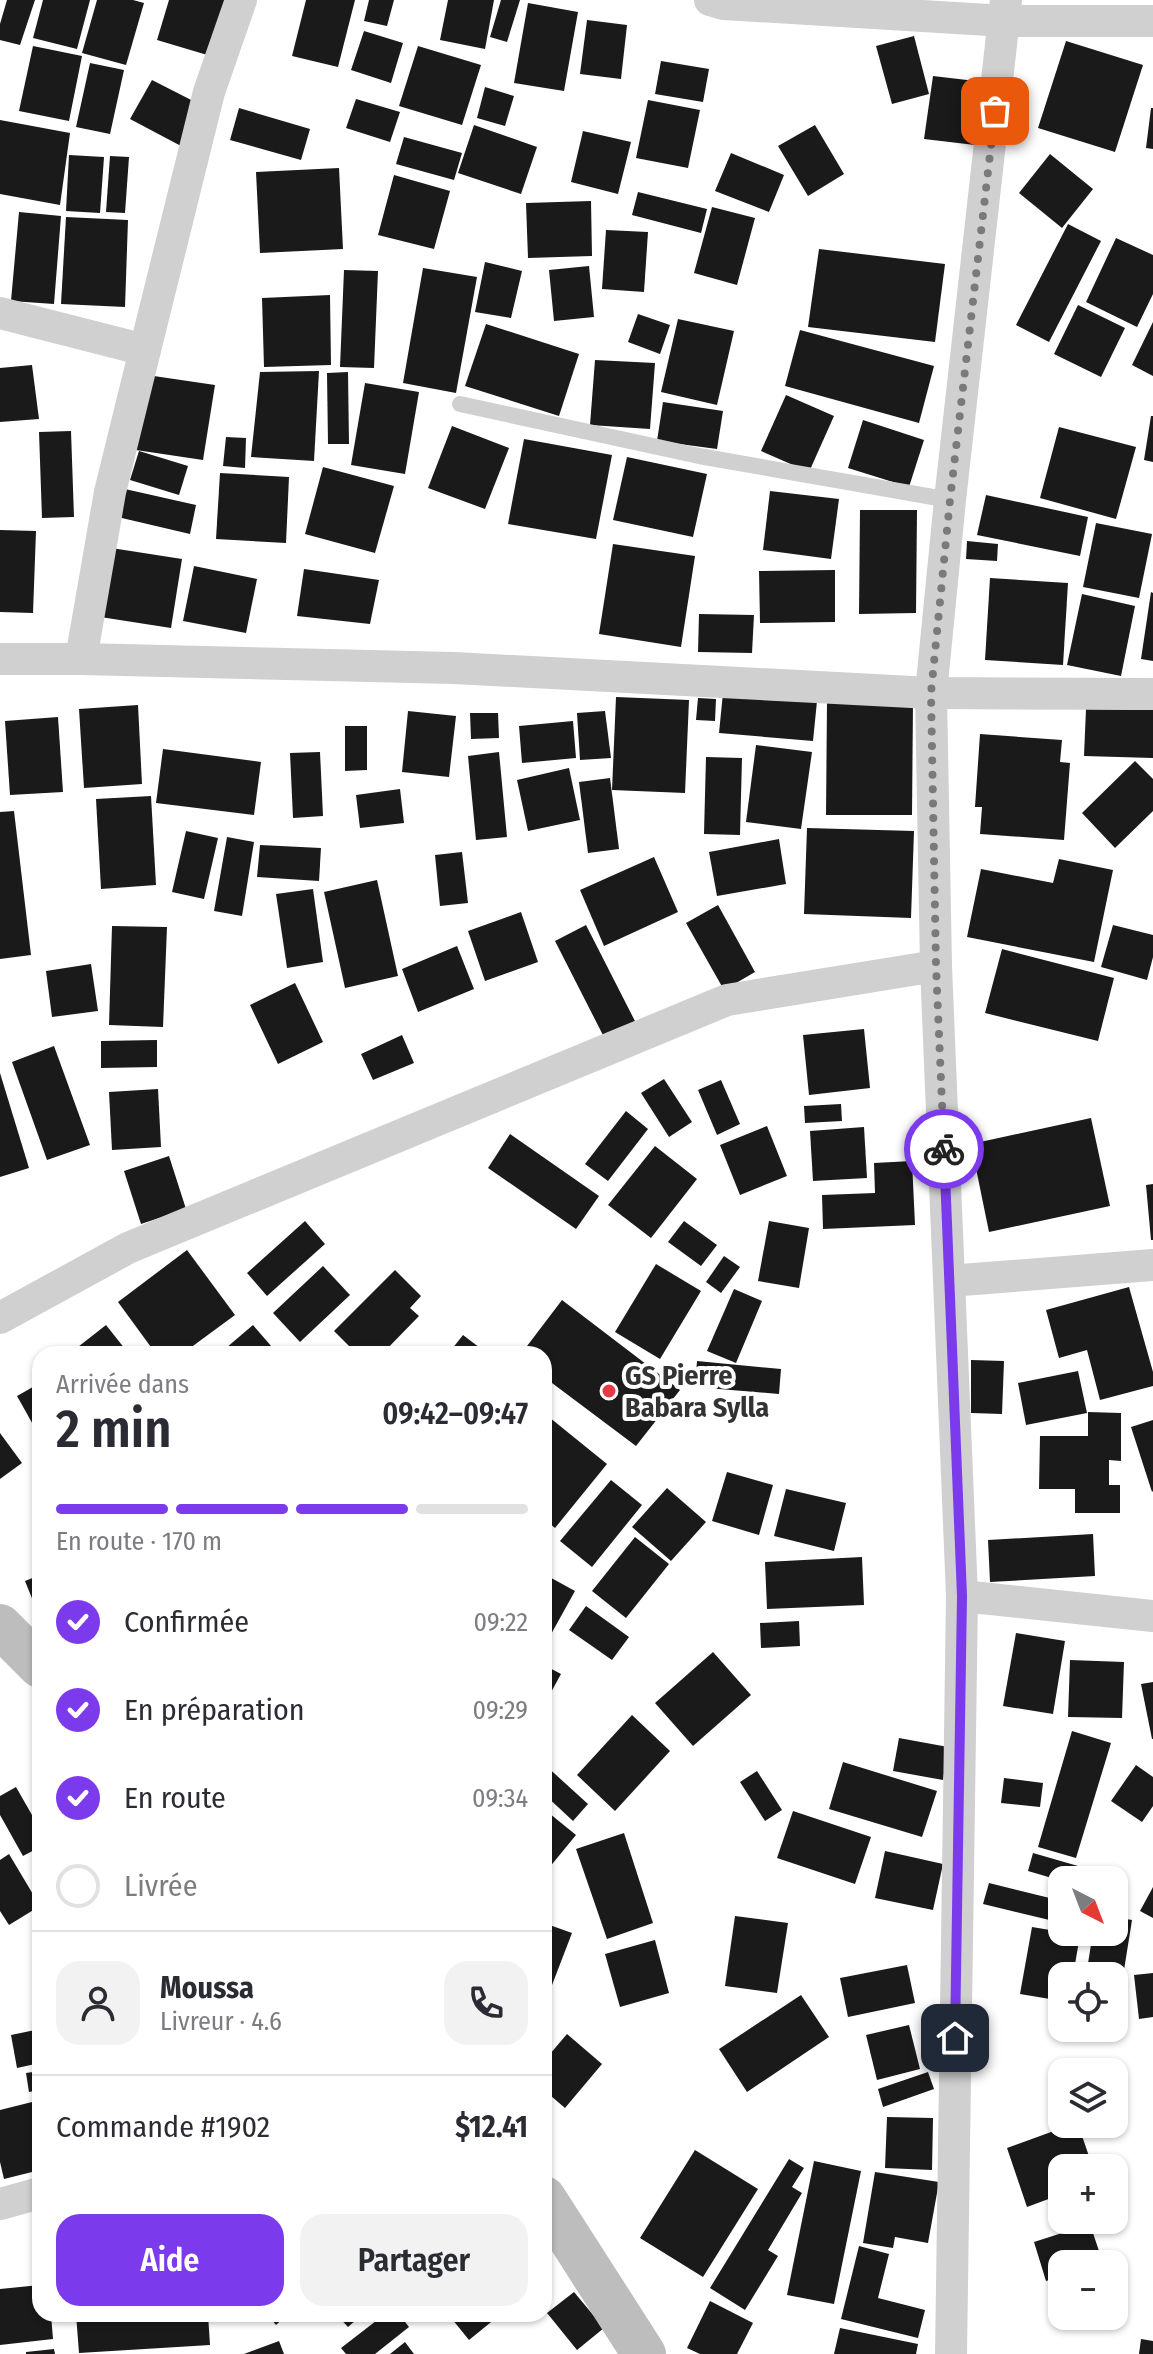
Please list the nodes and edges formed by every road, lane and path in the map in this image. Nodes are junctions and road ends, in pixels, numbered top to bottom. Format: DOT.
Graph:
graph roads {
  1 [pos="241,0"];
  2 [pos="710,0"];
  3 [pos="1006,11"];
  4 [pos="1153,21"];
  5 [pos="0,313"];
  6 [pos="145,350"];
  7 [pos="460,404"];
  8 [pos="950,500"];
  9 [pos="0,659"];
  10 [pos="81,659"];
  11 [pos="931,693"];
  12 [pos="1153,694"];
  13 [pos="936,966"];
  14 [pos="1153,1265"];
  15 [pos="949,1281"];
  16 [pos="0,1318"];
  17 [pos="962,1596"];
  18 [pos="1153,1616"];
  19 [pos="0,1626"];
  20 [pos="32,1658"];
  21 [pos="32,2195"];
  22 [pos="0,2204"];
  23 [pos="552,2210"];
  24 [pos="644,2354"];
  25 [pos="951,2354"];
  1 -- 6 [label="street"];
  2 -- 3 [label="street"];
  3 -- 4 [label="street"];
  3 -- 8 [label="street"];
  5 -- 6 [label="street"];
  6 -- 10 [label="street"];
  7 -- 8 [label="lane"];
  8 -- 11 [label="street"];
  9 -- 10 [label="street"];
  10 -- 11 [label="street"];
  11 -- 12 [label="street"];
  11 -- 13 [label="street"];
  13 -- 15 [label="street"];
  13 -- 16 [label="street"];
  14 -- 15 [label="street"];
  15 -- 17 [label="street"];
  17 -- 18 [label="street"];
  17 -- 25 [label="street"];
  19 -- 20 [label="street"];
  21 -- 22 [label="street"];
  23 -- 24 [label="street"];
}
